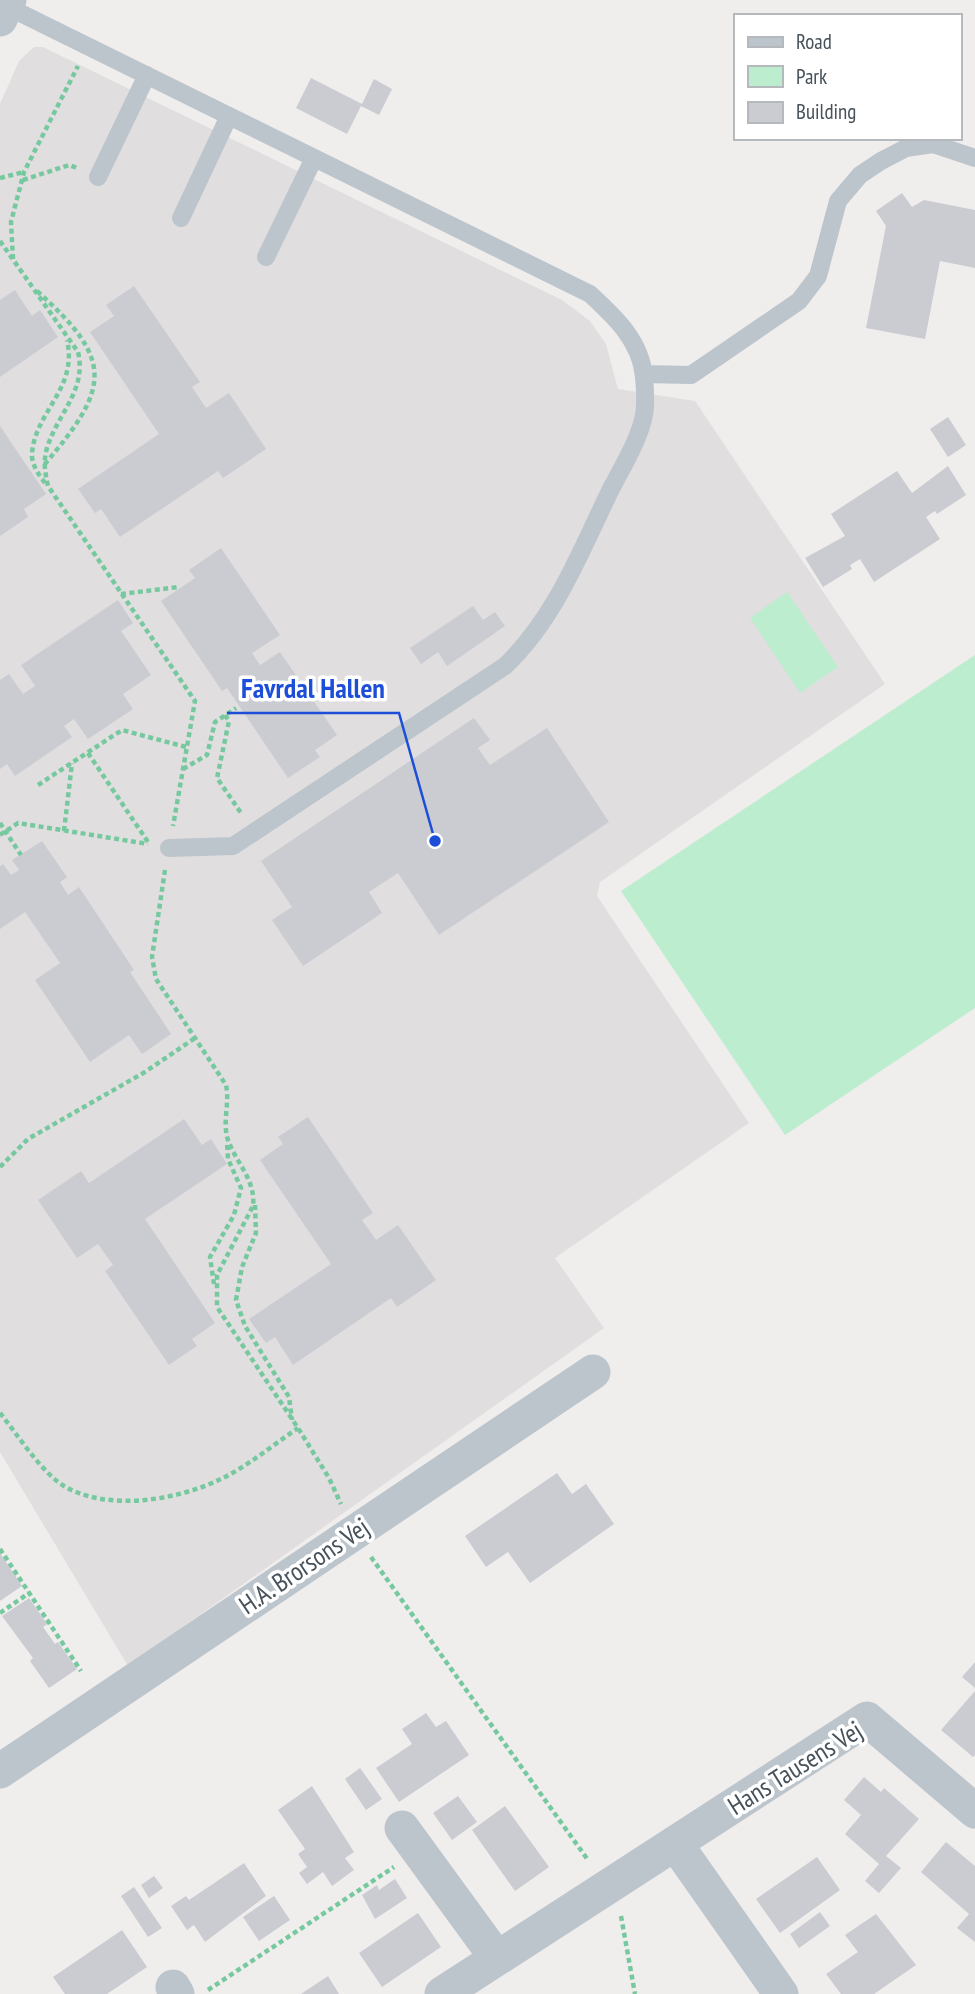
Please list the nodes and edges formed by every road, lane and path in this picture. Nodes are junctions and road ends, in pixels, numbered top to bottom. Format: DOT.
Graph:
graph roads {
  1 [pos="5,8"];
  2 [pos="88,46"];
  3 [pos="147,75"];
  4 [pos="229,116"];
  5 [pos="314,158"];
  6 [pos="975,158"];
  7 [pos="69,165"];
  8 [pos="24,172"];
  9 [pos="98,177"];
  10 [pos="0,178"];
  11 [pos="22,180"];
  12 [pos="181,218"];
  13 [pos="0,241"];
  14 [pos="266,257"];
  15 [pos="13,261"];
  16 [pos="31,286"];
  17 [pos="66,335"];
  18 [pos="644,374"];
  19 [pos="44,465"];
  20 [pos="48,486"];
  21 [pos="179,587"];
  22 [pos="121,594"];
  23 [pos="236,708"];
  24 [pos="225,715"];
  25 [pos="187,747"];
  26 [pos="88,753"];
  27 [pos="72,763"];
  28 [pos="183,770"];
  29 [pos="38,785"];
  30 [pos="0,823"];
  31 [pos="64,831"];
  32 [pos="254,832"];
  33 [pos="0,835"];
  34 [pos="150,845"];
  35 [pos="169,848"];
  36 [pos="21,855"];
  37 [pos="195,1038"];
  38 [pos="227,1138"];
  39 [pos="0,1167"];
  40 [pos="254,1194"];
  41 [pos="215,1293"];
  42 [pos="593,1372"];
  43 [pos="0,1413"];
  44 [pos="292,1420"];
  45 [pos="298,1428"];
  46 [pos="354,1532"];
  47 [pos="0,1549"];
  48 [pos="29,1593"];
  49 [pos="0,1614"];
  50 [pos="81,1671"];
  51 [pos="5,1757"];
  52 [pos="975,1811"];
  53 [pos="410,1840"];
  54 [pos="675,1843"];
  55 [pos="608,1888"];
  56 [pos="496,1957"];
  57 [pos="184,1992"];
  58 [pos="442,1994"];
  59 [pos="635,1994"];
  60 [pos="781,1994"];
  1 -- 2 [label="lane"];
  2 -- 3 [label="lane"];
  2 -- 8 [label="path"];
  3 -- 4 [label="lane"];
  3 -- 9 [label="lane"];
  4 -- 5 [label="lane"];
  4 -- 12 [label="lane"];
  5 -- 14 [label="lane"];
  5 -- 18 [label="lane"];
  6 -- 18 [label="lane"];
  7 -- 11 [label="path"];
  8 -- 10 [label="path"];
  8 -- 11 [label="path"];
  11 -- 15 [label="path"];
  13 -- 15 [label="path"];
  15 -- 16 [label="path"];
  16 -- 17 [label="path"];
  16 -- 19 [label="path"];
  17 -- 19 [label="path"];
  17 -- 20 [label="path"];
  18 -- 32 [label="lane"];
  19 -- 20 [label="path"];
  20 -- 22 [label="path"];
  21 -- 22 [label="path"];
  22 -- 25 [label="path"];
  23 -- 24 [label="path"];
  24 -- 28 [label="path"];
  24 -- 32 [label="path"];
  25 -- 26 [label="path"];
  25 -- 28 [label="path"];
  26 -- 27 [label="path"];
  26 -- 34 [label="path"];
  27 -- 29 [label="path"];
  27 -- 31 [label="path"];
  28 -- 35 [label="path"];
  30 -- 36 [label="path, bridge"];
  31 -- 33 [label="path"];
  31 -- 34 [label="path"];
  32 -- 35 [label="lane"];
  34 -- 35 [label="path"];
  35 -- 37 [label="path"];
  37 -- 38 [label="path"];
  37 -- 39 [label="path"];
  38 -- 40 [label="path"];
  38 -- 41 [label="path"];
  40 -- 41 [label="path"];
  40 -- 44 [label="path"];
  41 -- 44 [label="path"];
  42 -- 46 [label="street, H.A. Brorsons Vej"];
  43 -- 45 [label="path"];
  44 -- 45 [label="path"];
  45 -- 46 [label="path"];
  46 -- 51 [label="street, H.A. Brorsons Vej"];
  46 -- 55 [label="path"];
  47 -- 48 [label="path"];
  48 -- 49 [label="path"];
  48 -- 50 [label="path"];
  52 -- 54 [label="street, Hans Tausens Vej"];
  53 -- 56 [label="street"];
  53 -- 57 [label="path"];
  54 -- 55 [label="street, Hans Tausens Vej"];
  54 -- 60 [label="street"];
  55 -- 56 [label="street, Hans Tausens Vej"];
  55 -- 59 [label="path"];
  56 -- 58 [label="street, Hans Tausens Vej"];
}
